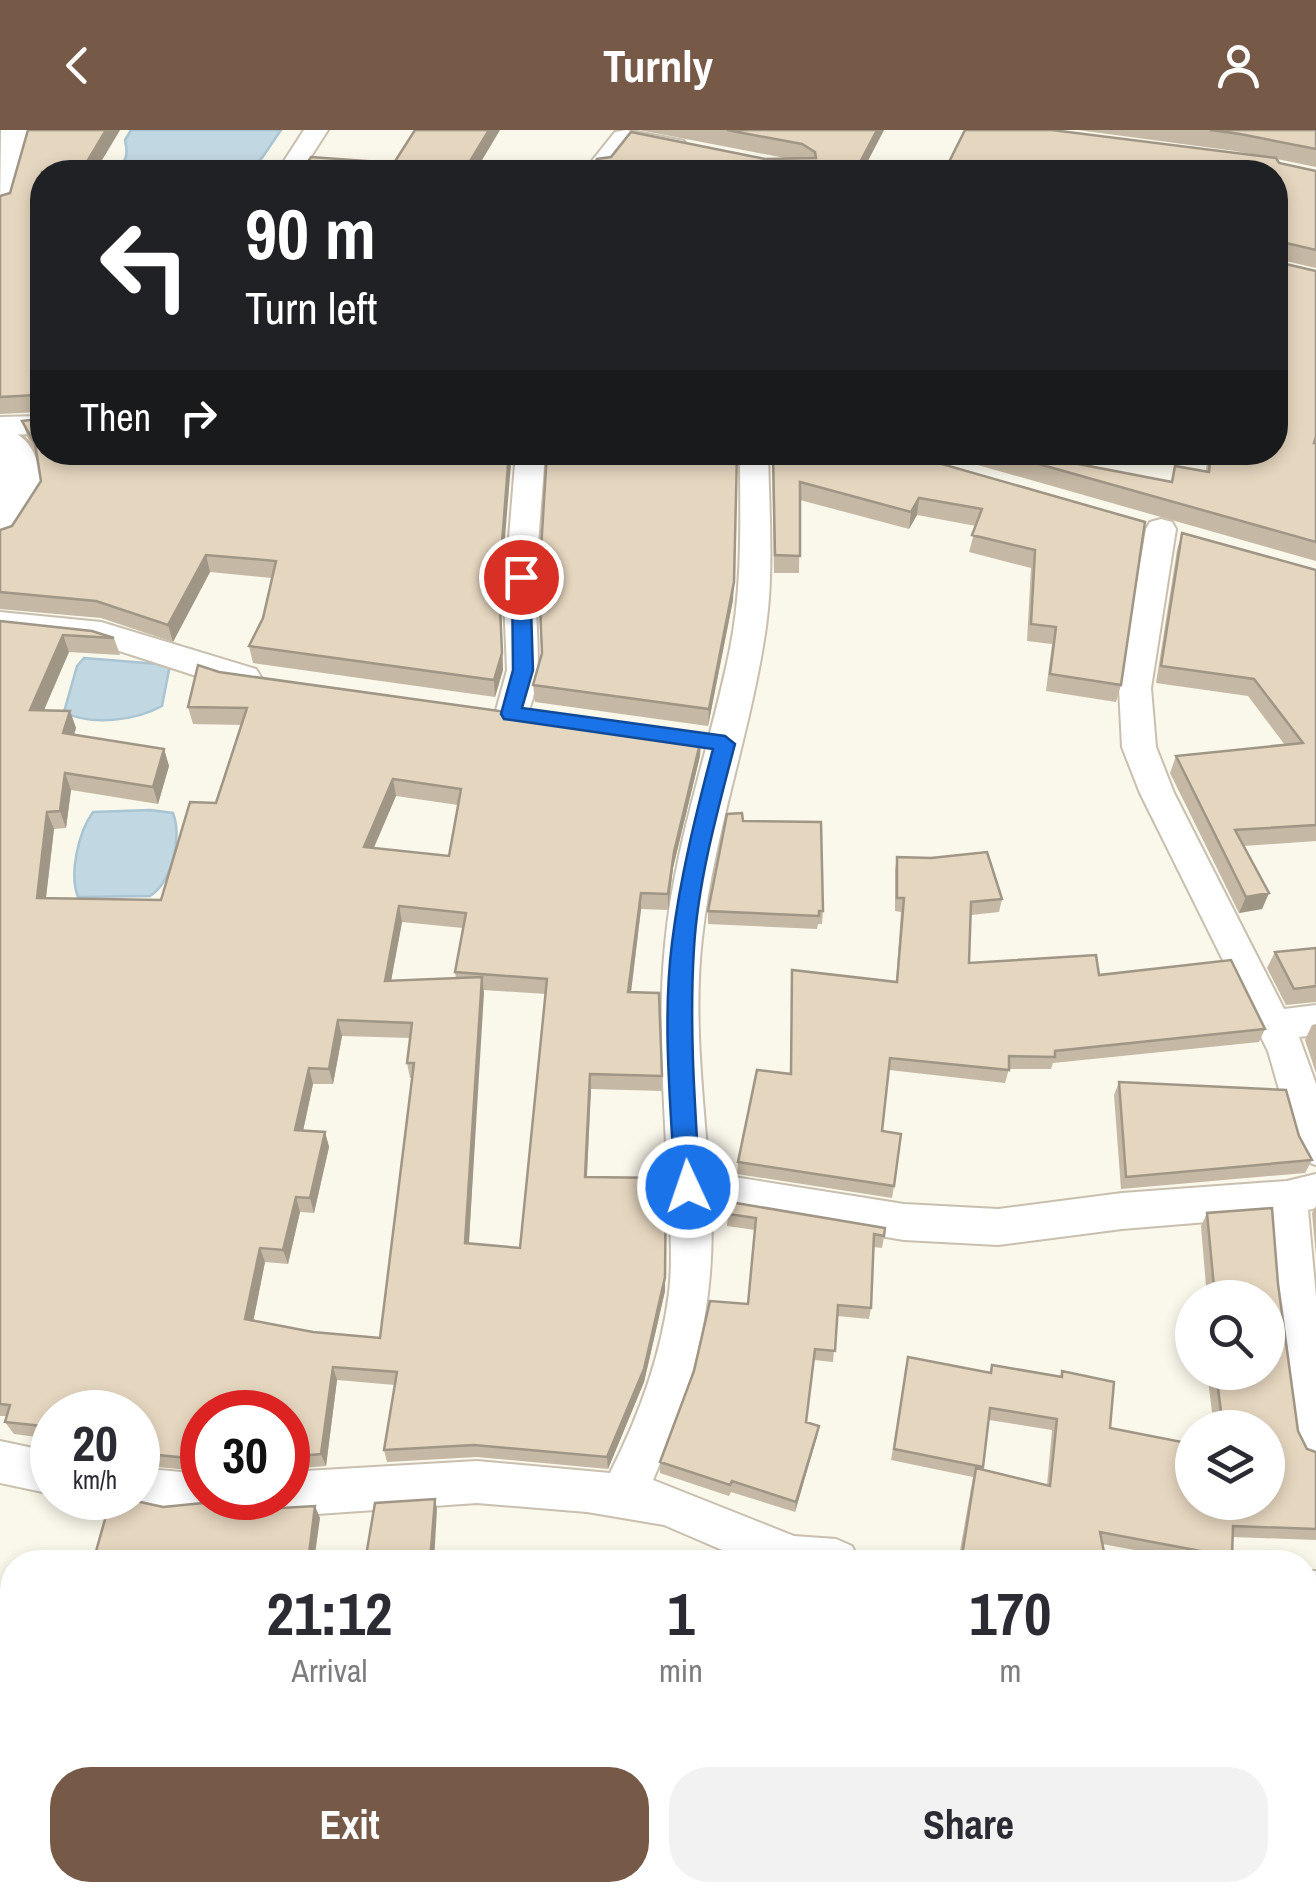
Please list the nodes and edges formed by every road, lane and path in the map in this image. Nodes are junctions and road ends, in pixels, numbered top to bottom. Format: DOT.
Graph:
graph roads {
  1 [pos="18,130"];
  2 [pos="316,130"];
  3 [pos="704,152"];
  4 [pos="297,160"];
  5 [pos="605,160"];
  6 [pos="0,201"];
  7 [pos="30,425"];
  8 [pos="0,426"];
  9 [pos="0,440"];
  10 [pos="530,465"];
  11 [pos="754,465"];
  12 [pos="0,532"];
  13 [pos="1196,539"];
  14 [pos="0,623"];
  15 [pos="278,682"];
  16 [pos="474,709"];
  17 [pos="511,714"];
  18 [pos="549,719"];
  19 [pos="686,738"];
  20 [pos="725,744"];
  21 [pos="1316,1020"];
  22 [pos="1274,1026"];
  23 [pos="1316,1148"];
  24 [pos="688,1187"];
  25 [pos="1302,1195"];
  26 [pos="1316,1442"];
  27 [pos="0,1462"];
  28 [pos="30,1468"];
  29 [pos="310,1493"];
  30 [pos="621,1498"];
  31 [pos="774,1550"];
  1 -- 6 [label="street"];
  2 -- 4 [label="street"];
  3 -- 5 [label="street"];
  7 -- 8 [label="street"];
  9 -- 12 [label="street"];
  10 -- 17 [label="street"];
  11 -- 20 [label="street"];
  13 -- 22 [label="street"];
  14 -- 15 [label="street"];
  16 -- 17 [label="street"];
  17 -- 18 [label="street"];
  19 -- 20 [label="street"];
  20 -- 24 [label="street"];
  21 -- 22 [label="street"];
  22 -- 23 [label="street"];
  24 -- 25 [label="street"];
  24 -- 30 [label="street"];
  25 -- 26 [label="street"];
  27 -- 28 [label="street"];
  29 -- 30 [label="street"];
  30 -- 31 [label="street"];
}
